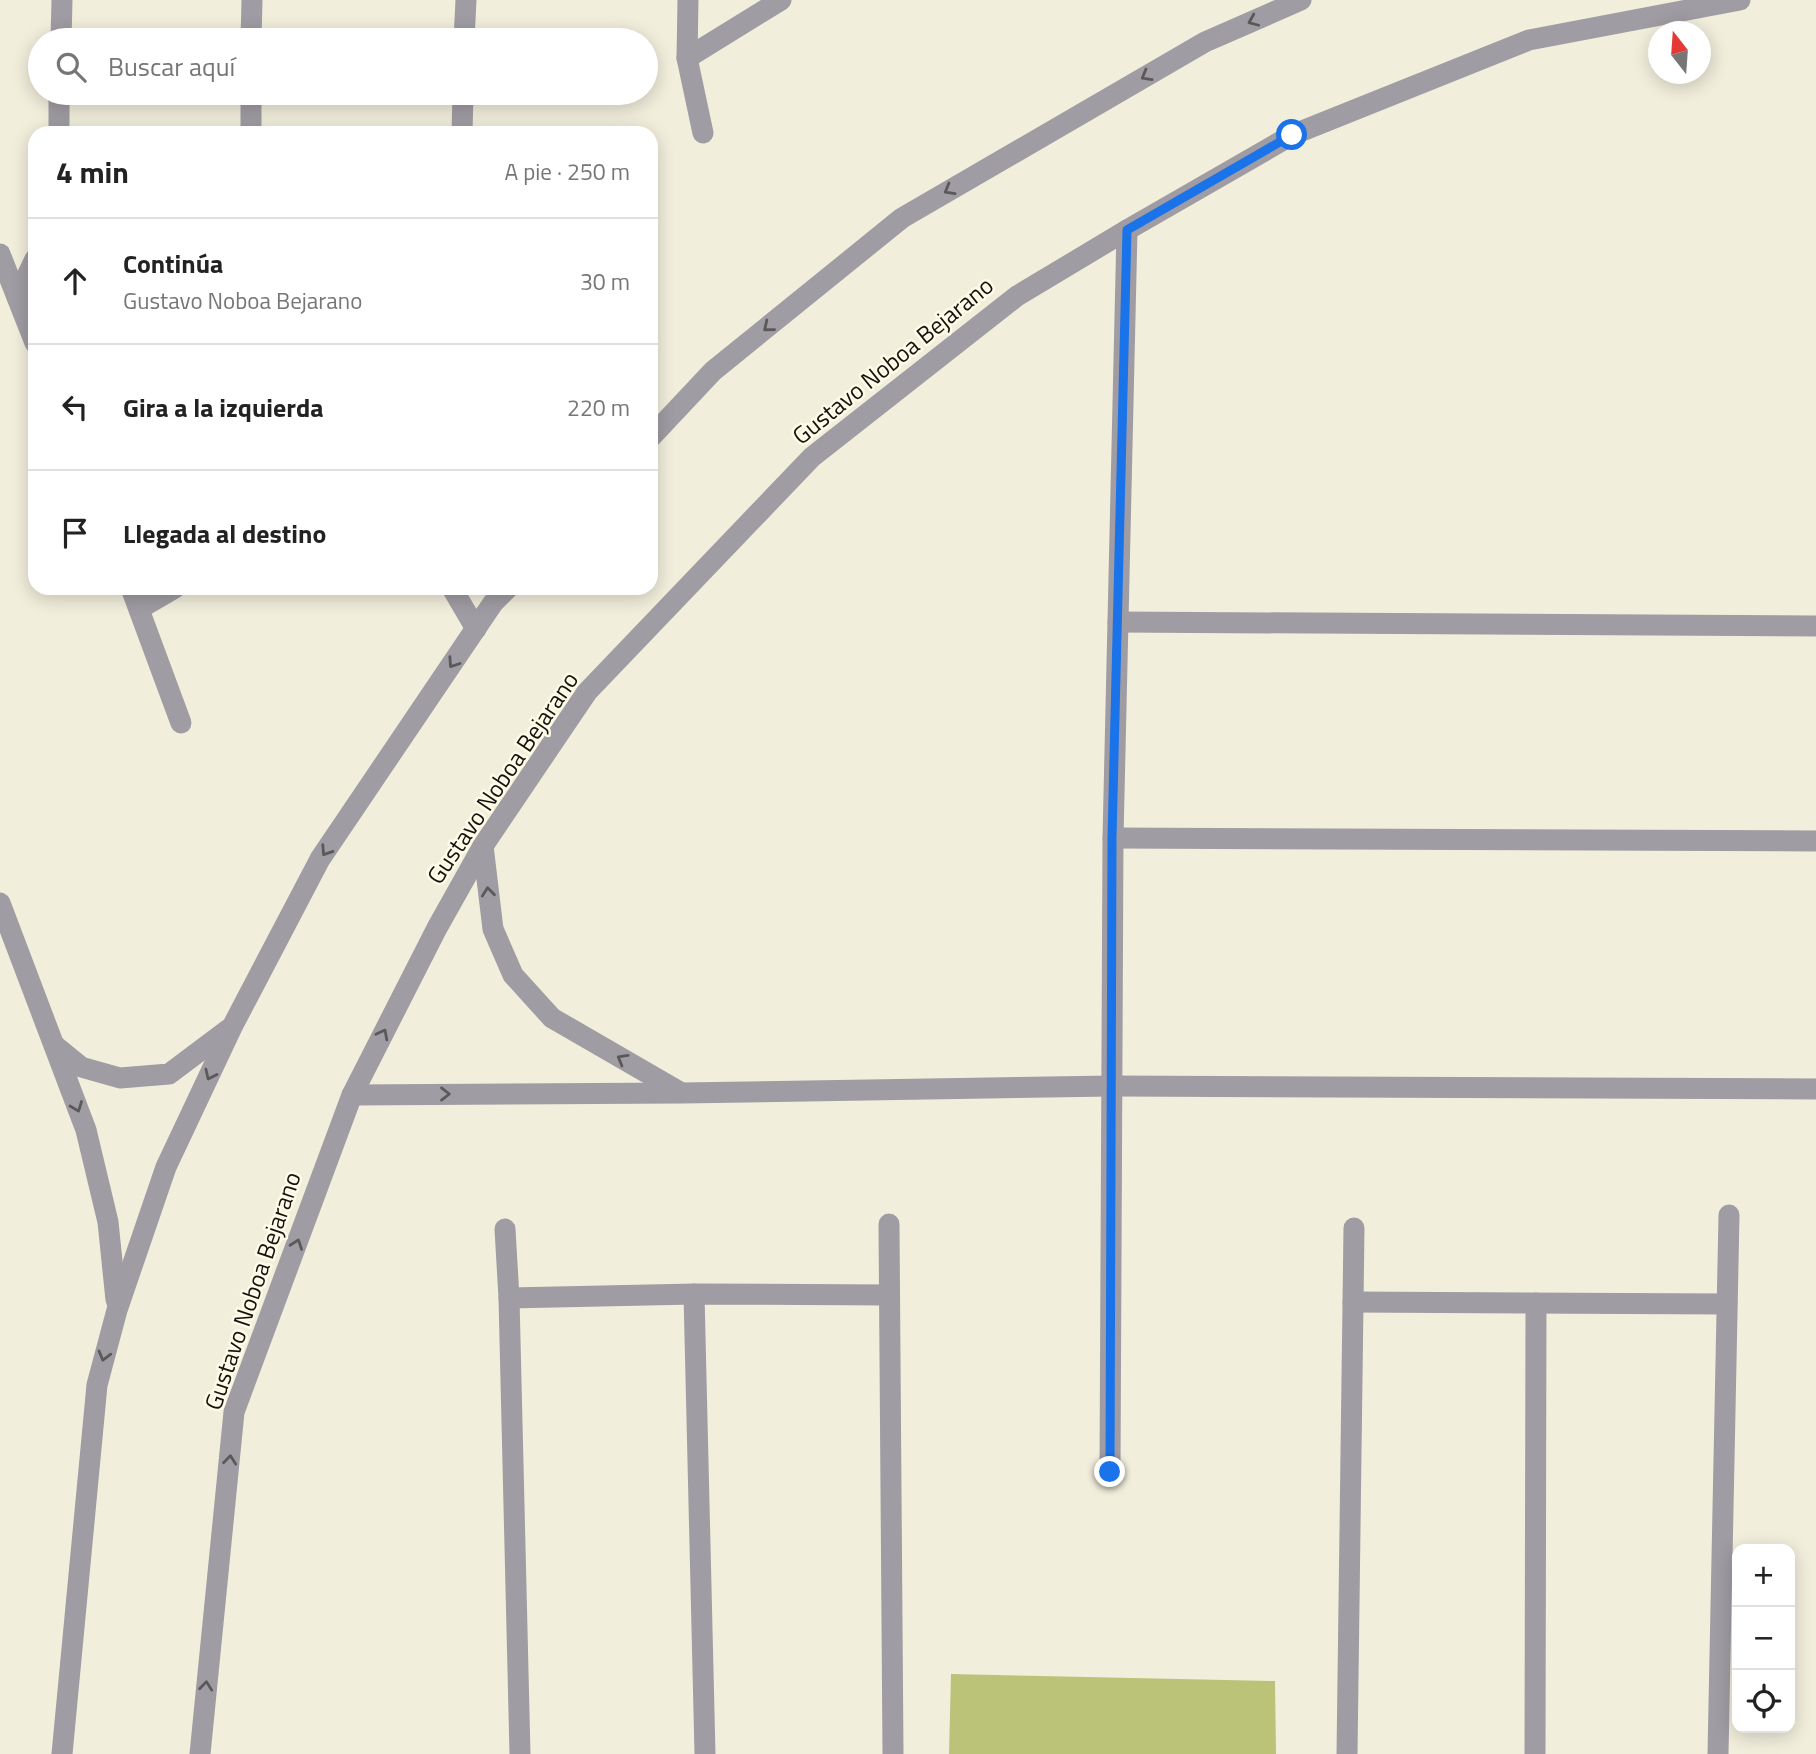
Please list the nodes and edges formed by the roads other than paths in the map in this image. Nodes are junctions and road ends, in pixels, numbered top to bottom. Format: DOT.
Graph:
graph roads {
  1 [pos="62,0"];
  2 [pos="252,0"];
  3 [pos="466,0"];
  4 [pos="688,0"];
  5 [pos="781,0"];
  6 [pos="1301,0"];
  7 [pos="1740,0"];
  8 [pos="61,28"];
  9 [pos="251,28"];
  10 [pos="465,28"];
  11 [pos="687,58"];
  12 [pos="59,105"];
  13 [pos="251,105"];
  14 [pos="462,105"];
  15 [pos="58,126"];
  16 [pos="251,126"];
  17 [pos="461,126"];
  18 [pos="704,133"];
  19 [pos="1127,230"];
  20 [pos="0,254"];
  21 [pos="28,274"];
  22 [pos="17,297"];
  23 [pos="28,325"];
  24 [pos="658,430"];
  25 [pos="134,595"];
  26 [pos="162,595"];
  27 [pos="456,595"];
  28 [pos="501,595"];
  29 [pos="139,609"];
  30 [pos="1118,622"];
  31 [pos="1816,626"];
  32 [pos="476,629"];
  33 [pos="181,723"];
  34 [pos="1112,838"];
  35 [pos="1816,841"];
  36 [pos="483,846"];
  37 [pos="0,903"];
  38 [pos="232,1027"];
  39 [pos="53,1044"];
  40 [pos="1112,1086"];
  41 [pos="1816,1088"];
  42 [pos="681,1093"];
  43 [pos="352,1095"];
  44 [pos="1728,1215"];
  45 [pos="889,1224"];
  46 [pos="1354,1228"];
  47 [pos="505,1229"];
  48 [pos="694,1294"];
  49 [pos="889,1295"];
  50 [pos="509,1298"];
  51 [pos="1353,1302"];
  52 [pos="1536,1303"];
  53 [pos="1727,1304"];
  54 [pos="117,1310"];
  55 [pos="1110,1472"];
  56 [pos="62,1754"];
  57 [pos="200,1754"];
  58 [pos="520,1754"];
  59 [pos="705,1754"];
  60 [pos="893,1754"];
  61 [pos="1347,1754"];
  62 [pos="1535,1754"];
  63 [pos="1718,1754"];
  1 -- 8 [label="street"];
  2 -- 9 [label="street"];
  3 -- 10 [label="street"];
  4 -- 11 [label="street"];
  5 -- 11 [label="street"];
  6 -- 24 [label="street, one-way"];
  7 -- 19 [label="street, Gustavo Noboa Bejarano"];
  11 -- 18 [label="street"];
  12 -- 15 [label="street"];
  13 -- 16 [label="street"];
  14 -- 17 [label="street"];
  19 -- 30 [label="street"];
  19 -- 36 [label="street, Gustavo Noboa Bejarano"];
  20 -- 22 [label="street"];
  21 -- 22 [label="street"];
  22 -- 23 [label="street"];
  25 -- 29 [label="street"];
  26 -- 29 [label="street"];
  27 -- 32 [label="street"];
  28 -- 32 [label="street"];
  29 -- 33 [label="street"];
  30 -- 31 [label="street"];
  30 -- 34 [label="street"];
  32 -- 38 [label="street, one-way"];
  34 -- 35 [label="street"];
  34 -- 40 [label="street"];
  42 -- 36 [label="street, one-way"];
  43 -- 36 [label="street, Gustavo Noboa Bejarano, one-way"];
  37 -- 39 [label="street"];
  38 -- 39 [label="street"];
  38 -- 54 [label="street, one-way"];
  39 -- 54 [label="street, one-way"];
  40 -- 41 [label="street"];
  40 -- 42 [label="street"];
  40 -- 55 [label="street"];
  43 -- 42 [label="street, one-way"];
  57 -- 43 [label="street, Gustavo Noboa Bejarano, one-way"];
  44 -- 53 [label="street"];
  45 -- 49 [label="street"];
  46 -- 51 [label="street"];
  47 -- 50 [label="street"];
  48 -- 49 [label="street"];
  48 -- 50 [label="street"];
  48 -- 59 [label="street"];
  49 -- 60 [label="street"];
  50 -- 58 [label="street"];
  51 -- 52 [label="street"];
  51 -- 61 [label="street"];
  52 -- 53 [label="street"];
  52 -- 62 [label="street"];
  53 -- 63 [label="street"];
  54 -- 56 [label="street, one-way"];
}
